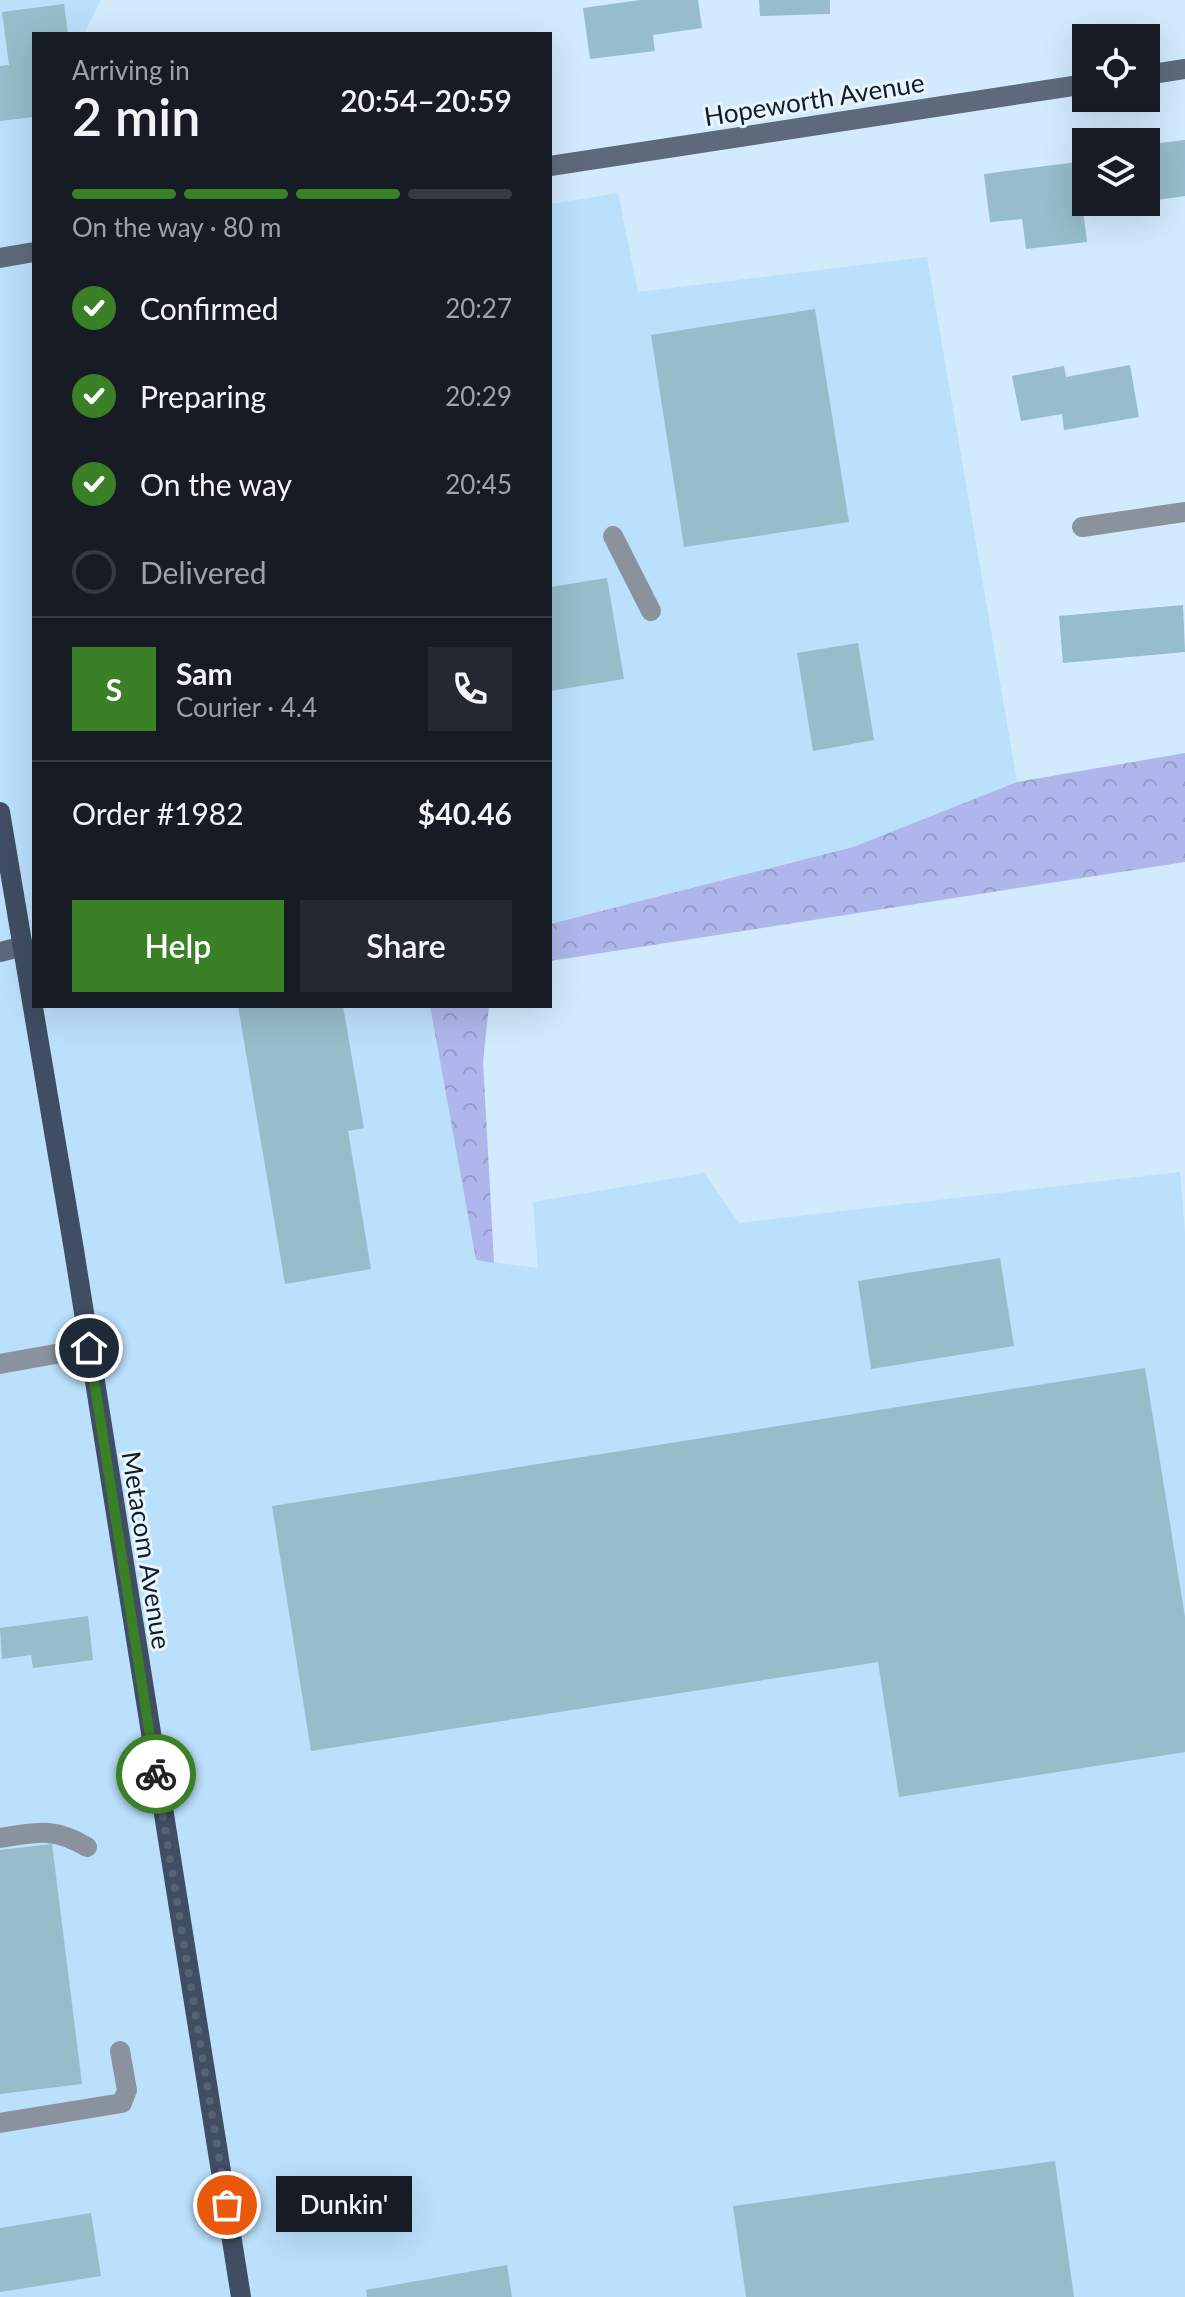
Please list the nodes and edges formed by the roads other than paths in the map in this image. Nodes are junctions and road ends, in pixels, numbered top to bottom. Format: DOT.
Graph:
graph roads {
  1 [pos="1185,69"];
  2 [pos="1160,73"];
  3 [pos="1072,86"];
  4 [pos="552,166"];
  5 [pos="32,252"];
  6 [pos="0,258"];
  7 [pos="1185,512"];
  8 [pos="1082,527"];
  9 [pos="613,536"];
  10 [pos="651,611"];
  11 [pos="0,812"];
  12 [pos="24,946"];
  13 [pos="0,952"];
  14 [pos="32,995"];
  15 [pos="34,1008"];
  16 [pos="89,1348"];
  17 [pos="0,1364"];
  18 [pos="0,1838"];
  19 [pos="87,1847"];
  20 [pos="120,2051"];
  21 [pos="0,2123"];
  22 [pos="241,2297"];
  1 -- 2 [label="street"];
  3 -- 4 [label="street, Hopeworth Avenue"];
  5 -- 6 [label="street"];
  7 -- 8 [label="street"];
  9 -- 10 [label="street"];
  11 -- 12 [label="main road, Metacom Avenue"];
  12 -- 13 [label="street"];
  12 -- 14 [label="main road, Metacom Avenue"];
  15 -- 16 [label="main road, Metacom Avenue"];
  16 -- 17 [label="street"];
  16 -- 22 [label="main road, Metacom Avenue"];
  18 -- 19 [label="street"];
  20 -- 21 [label="street"];
}
